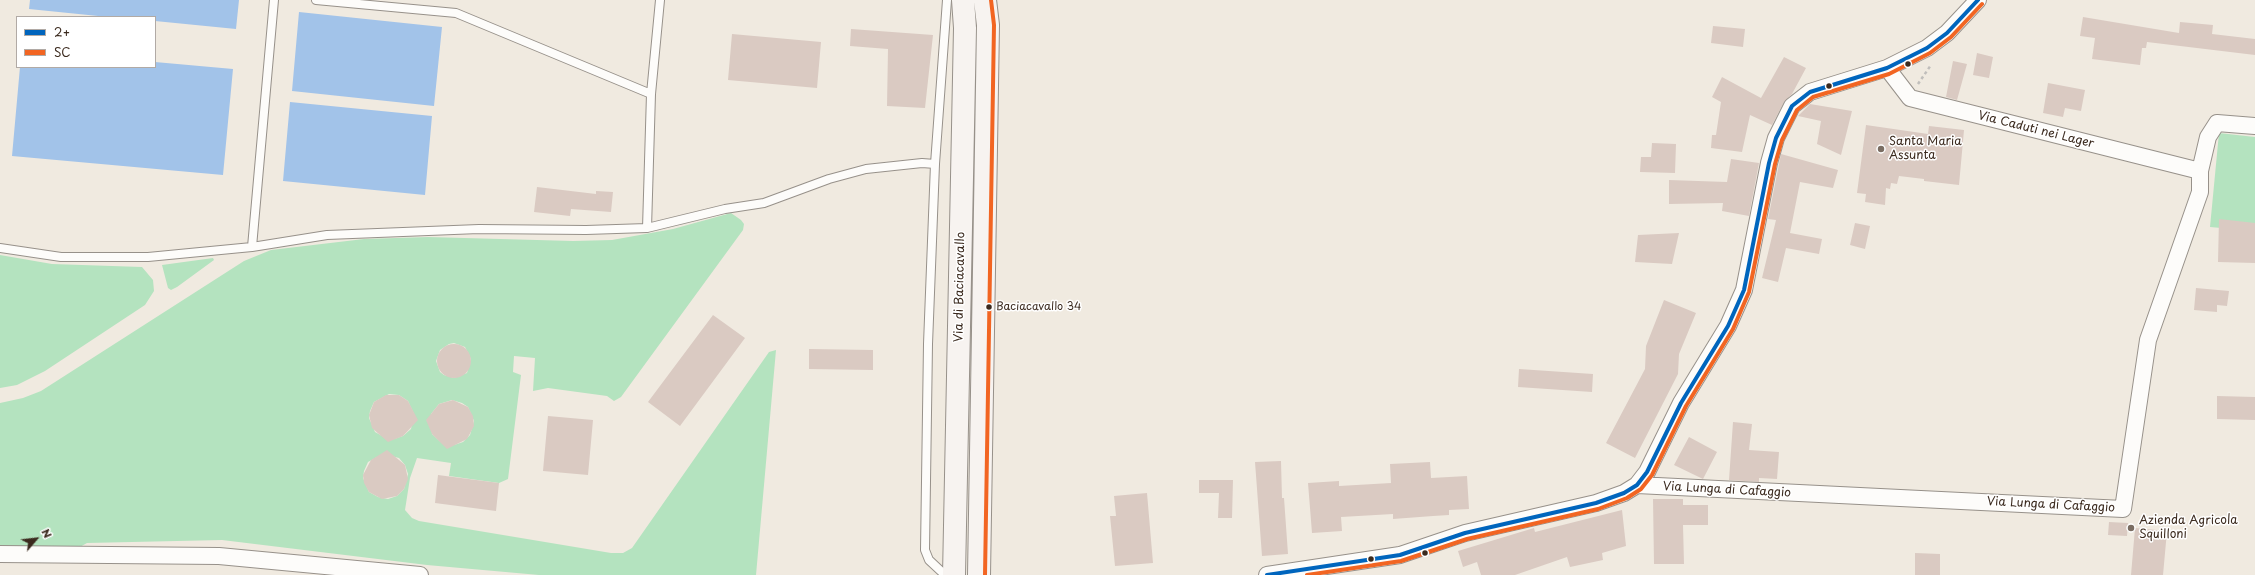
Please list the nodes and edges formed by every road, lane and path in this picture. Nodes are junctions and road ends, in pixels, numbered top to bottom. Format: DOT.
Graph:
graph roads {
  1 [pos="274,0"];
  2 [pos="316,0"];
  3 [pos="660,0"];
  4 [pos="947,0"];
  5 [pos="963,0"];
  6 [pos="985,0"];
  7 [pos="1978,0"];
  8 [pos="1887,68"];
  9 [pos="651,94"];
  10 [pos="2255,126"];
  11 [pos="935,164"];
  12 [pos="2200,171"];
  13 [pos="647,228"];
  14 [pos="252,246"];
  15 [pos="0,248"];
  16 [pos="1637,485"];
  17 [pos="0,554"];
  18 [pos="420,575"];
  19 [pos="945,575"];
  20 [pos="954,575"];
  21 [pos="979,575"];
  22 [pos="1267,575"];
  1 -- 14 [label="lane"];
  2 -- 9 [label="lane"];
  3 -- 9 [label="lane"];
  4 -- 11 [label="lane"];
  5 -- 20 [label="main road, Via di Baciacavallo"];
  6 -- 21 [label="main road, Via di Baciacavallo"];
  7 -- 8 [label="street"];
  8 -- 12 [label="street, Via Caduti nei Lager"];
  8 -- 16 [label="street"];
  9 -- 13 [label="lane"];
  10 -- 12 [label="street, Via Lunga di Cafaggio"];
  11 -- 13 [label="lane"];
  11 -- 19 [label="lane"];
  12 -- 16 [label="street, Via Lunga di Cafaggio"];
  13 -- 14 [label="lane"];
  14 -- 15 [label="lane"];
  16 -- 22 [label="street"];
  17 -- 18 [label="street"];
}
